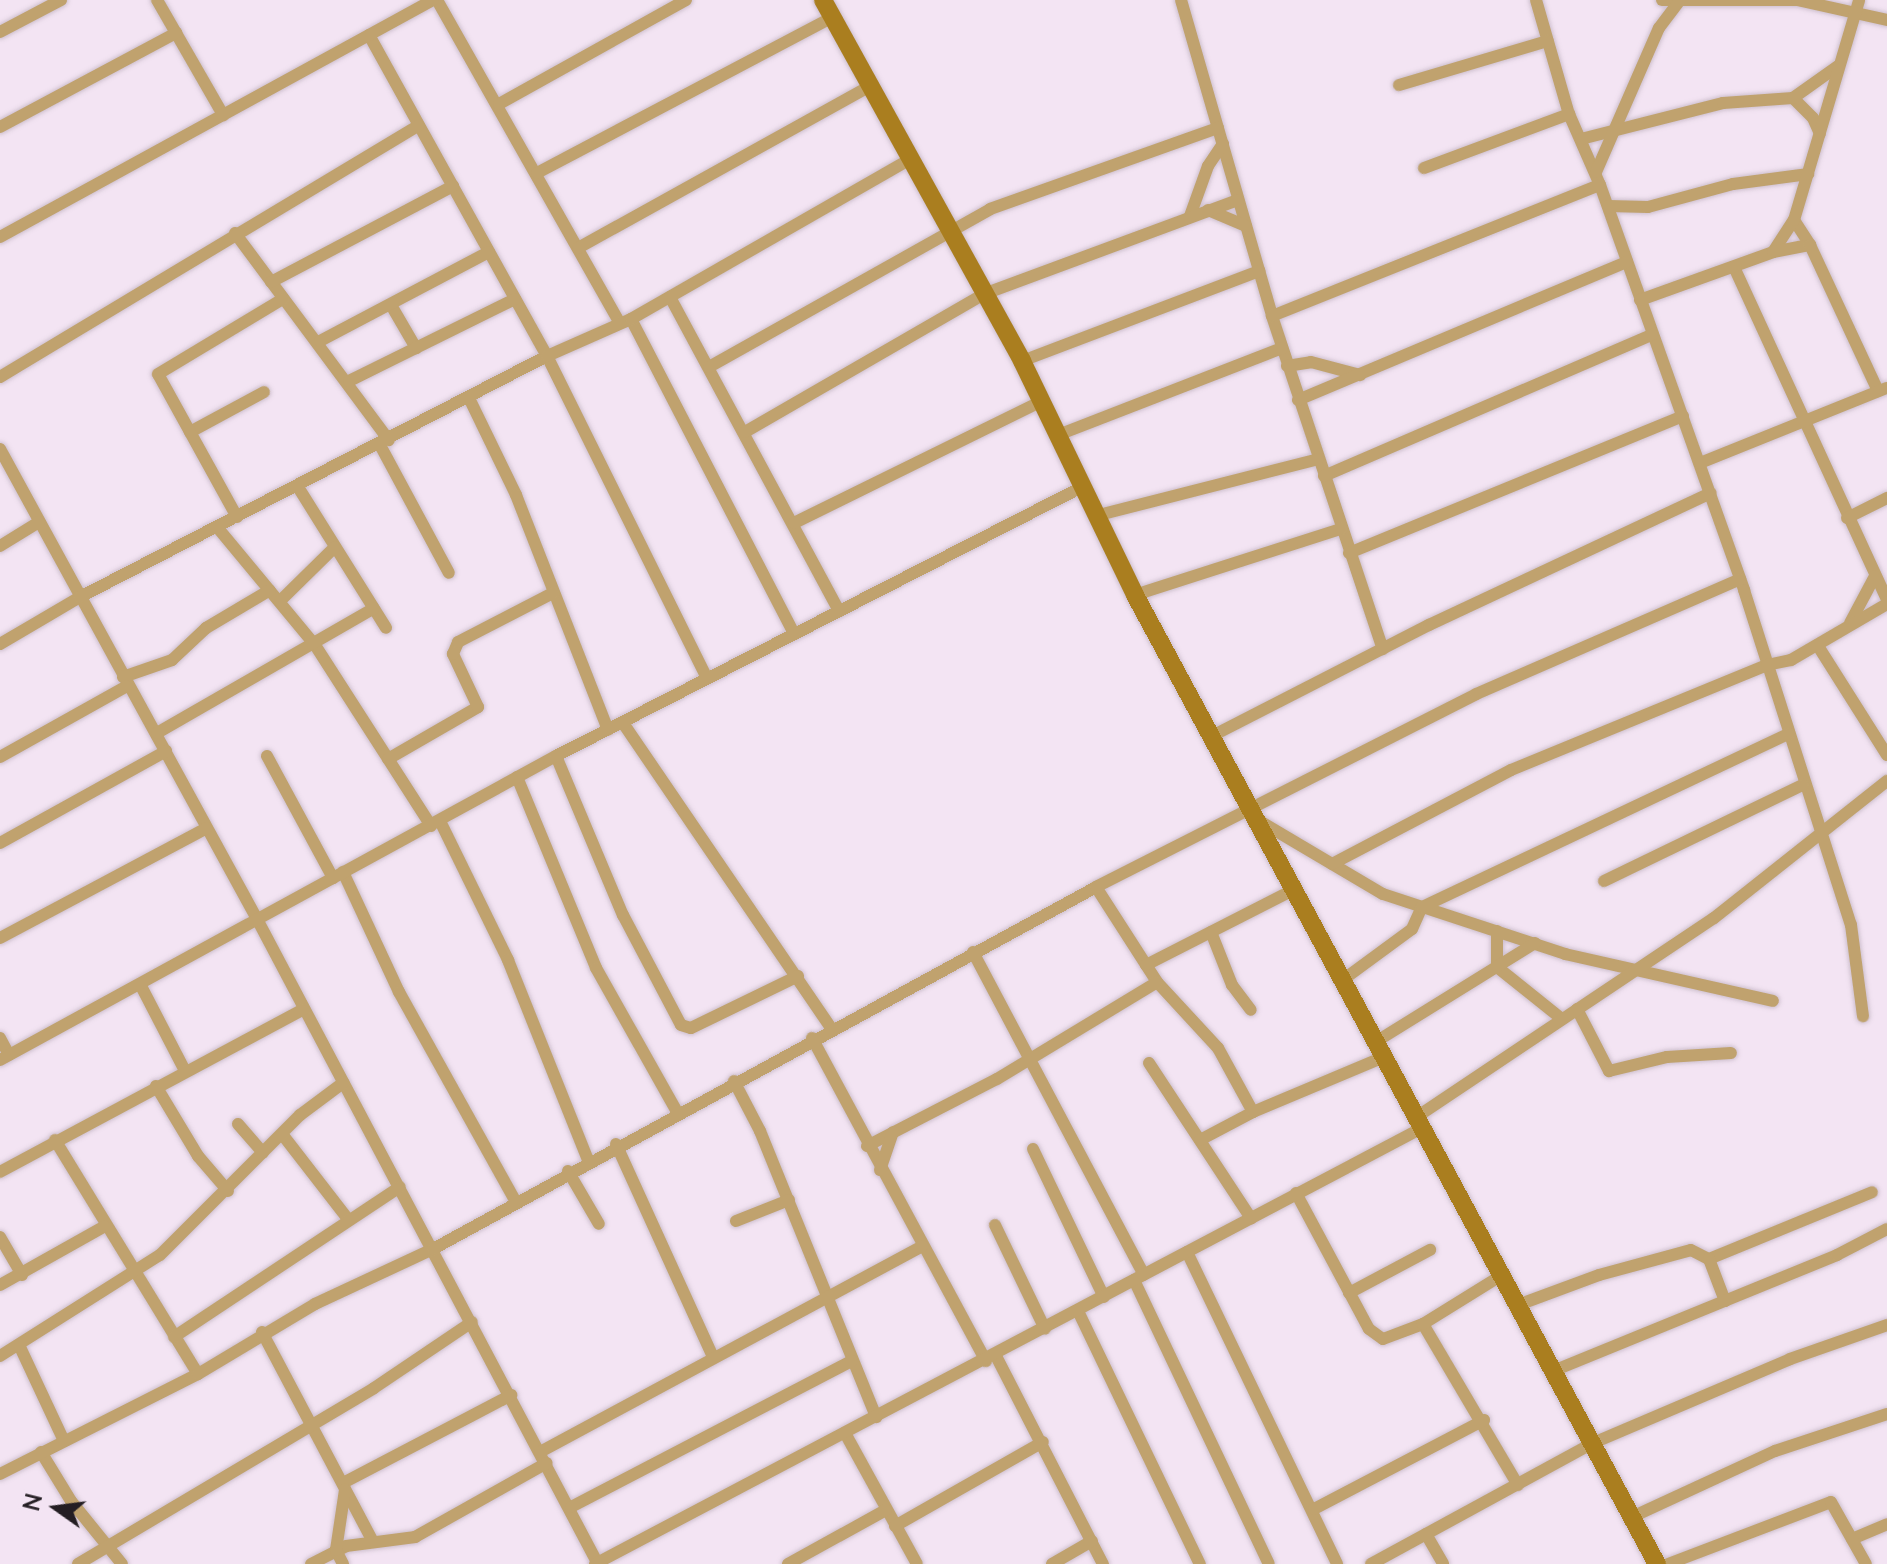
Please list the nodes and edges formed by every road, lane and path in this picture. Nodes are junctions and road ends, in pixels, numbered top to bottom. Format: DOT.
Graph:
graph roads {
  1 [pos="61,0"];
  2 [pos="157,0"];
  3 [pos="435,0"];
  4 [pos="686,0"];
  5 [pos="823,0"];
  6 [pos="1181,0"];
  7 [pos="1536,0"];
  8 [pos="1662,0"];
  9 [pos="1797,0"];
  10 [pos="1679,1"];
  11 [pos="1719,1"];
  12 [pos="1858,5"];
  13 [pos="833,17"];
  14 [pos="1887,20"];
  15 [pos="0,32"];
  16 [pos="176,33"];
  17 [pos="369,35"];
  18 [pos="1548,41"];
  19 [pos="1838,66"];
  20 [pos="1399,85"];
  21 [pos="870,86"];
  22 [pos="1793,98"];
  23 [pos="499,104"];
  24 [pos="1569,114"];
  25 [pos="223,115"];
  26 [pos="418,126"];
  27 [pos="0,127"];
  28 [pos="1218,128"];
  29 [pos="1617,131"];
  30 [pos="1820,134"];
  31 [pos="1581,139"];
  32 [pos="1223,144"];
  33 [pos="910,159"];
  34 [pos="1424,168"];
  35 [pos="537,173"];
  36 [pos="1808,174"];
  37 [pos="1598,178"];
  38 [pos="453,186"];
  39 [pos="1238,200"];
  40 [pos="1608,206"];
  41 [pos="1208,210"];
  42 [pos="1190,216"];
  43 [pos="1794,220"];
  44 [pos="1246,226"];
  45 [pos="949,229"];
  46 [pos="235,233"];
  47 [pos="0,237"];
  48 [pos="1810,245"];
  49 [pos="578,248"];
  50 [pos="489,252"];
  51 [pos="1773,252"];
  52 [pos="1627,262"];
  53 [pos="1734,267"];
  54 [pos="1259,271"];
  55 [pos="271,282"];
  56 [pos="984,294"];
  57 [pos="670,297"];
  58 [pos="283,299"];
  59 [pos="515,299"];
  60 [pos="1640,300"];
  61 [pos="391,305"];
  62 [pos="1272,316"];
  63 [pos="625,321"];
  64 [pos="1652,335"];
  65 [pos="320,341"];
  66 [pos="416,348"];
  67 [pos="1282,348"];
  68 [pos="547,356"];
  69 [pos="1022,361"];
  70 [pos="1287,366"];
  71 [pos="709,367"];
  72 [pos="1360,375"];
  73 [pos="0,377"];
  74 [pos="349,381"];
  75 [pos="1882,390"];
  76 [pos="264,392"];
  77 [pos="469,398"];
  78 [pos="1298,400"];
  79 [pos="1042,401"];
  80 [pos="1683,416"];
  81 [pos="1802,422"];
  82 [pos="190,432"];
  83 [pos="745,432"];
  84 [pos="1058,435"];
  85 [pos="384,442"];
  86 [pos="0,449"];
  87 [pos="1318,459"];
  88 [pos="1700,463"];
  89 [pos="1324,476"];
  90 [pos="298,487"];
  91 [pos="1080,488"];
  92 [pos="1711,493"];
  93 [pos="1887,498"];
  94 [pos="1095,516"];
  95 [pos="237,517"];
  96 [pos="1847,518"];
  97 [pos="39,522"];
  98 [pos="794,523"];
  99 [pos="217,527"];
  100 [pos="1341,529"];
  101 [pos="0,546"];
  102 [pos="335,547"];
  103 [pos="1349,553"];
  104 [pos="449,573"];
  105 [pos="1875,576"];
  106 [pos="1740,579"];
  107 [pos="270,590"];
  108 [pos="553,593"];
  109 [pos="1135,595"];
  110 [pos="80,597"];
  111 [pos="280,601"];
  112 [pos="1887,602"];
  113 [pos="374,608"];
  114 [pos="839,611"];
  115 [pos="1850,623"];
  116 [pos="386,628"];
  117 [pos="794,634"];
  118 [pos="0,644"];
  119 [pos="315,645"];
  120 [pos="1818,646"];
  121 [pos="1383,649"];
  122 [pos="1767,665"];
  123 [pos="707,679"];
  124 [pos="125,681"];
  125 [pos="623,723"];
  126 [pos="608,730"];
  127 [pos="157,733"];
  128 [pos="1788,734"];
  129 [pos="1210,737"];
  130 [pos="166,751"];
  131 [pos="1887,755"];
  132 [pos="267,756"];
  133 [pos="556,756"];
  134 [pos="0,757"];
  135 [pos="388,759"];
  136 [pos="517,777"];
  137 [pos="1887,781"];
  138 [pos="1803,785"];
  139 [pos="1252,815"];
  140 [pos="436,823"];
  141 [pos="207,828"];
  142 [pos="1818,835"];
  143 [pos="0,843"];
  144 [pos="1332,864"];
  145 [pos="338,875"];
  146 [pos="1604,881"];
  147 [pos="1096,887"];
  148 [pos="1295,889"];
  149 [pos="1422,907"];
  150 [pos="257,919"];
  151 [pos="1497,931"];
  152 [pos="1211,932"];
  153 [pos="0,938"];
  154 [pos="1535,943"];
  155 [pos="973,952"];
  156 [pos="1146,965"];
  157 [pos="1635,966"];
  158 [pos="1497,967"];
  159 [pos="798,976"];
  160 [pos="1344,979"];
  161 [pos="1157,982"];
  162 [pos="140,984"];
  163 [pos="1773,1001"];
  164 [pos="304,1009"];
  165 [pos="1577,1009"];
  166 [pos="1251,1010"];
  167 [pos="1863,1016"];
  168 [pos="1562,1019"];
  169 [pos="831,1028"];
  170 [pos="0,1038"];
  171 [pos="812,1038"];
  172 [pos="1381,1049"];
  173 [pos="1731,1053"];
  174 [pos="4,1057"];
  175 [pos="1029,1058"];
  176 [pos="1149,1063"];
  177 [pos="184,1069"];
  178 [pos="734,1081"];
  179 [pos="343,1083"];
  180 [pos="156,1086"];
  181 [pos="677,1112"];
  182 [pos="1253,1112"];
  183 [pos="1421,1121"];
  184 [pos="238,1124"];
  185 [pos="893,1132"];
  186 [pos="282,1134"];
  187 [pos="55,1140"];
  188 [pos="1200,1140"];
  189 [pos="616,1144"];
  190 [pos="867,1146"];
  191 [pos="1033,1149"];
  192 [pos="263,1153"];
  193 [pos="588,1160"];
  194 [pos="880,1170"];
  195 [pos="568,1171"];
  196 [pos="0,1172"];
  197 [pos="400,1187"];
  198 [pos="228,1191"];
  199 [pos="1872,1192"];
  200 [pos="1296,1193"];
  201 [pos="515,1200"];
  202 [pos="789,1200"];
  203 [pos="1251,1218"];
  204 [pos="348,1219"];
  205 [pos="736,1221"];
  206 [pos="599,1224"];
  207 [pos="995,1225"];
  208 [pos="105,1226"];
  209 [pos="1887,1229"];
  210 [pos="0,1237"];
  211 [pos="922,1246"];
  212 [pos="433,1249"];
  213 [pos="1430,1250"];
  214 [pos="1187,1252"];
  215 [pos="1709,1259"];
  216 [pos="136,1274"];
  217 [pos="22,1275"];
  218 [pos="1502,1275"];
  219 [pos="1139,1278"];
  220 [pos="0,1285"];
  221 [pos="1349,1293"];
  222 [pos="828,1296"];
  223 [pos="1104,1297"];
  224 [pos="1725,1301"];
  225 [pos="1518,1305"];
  226 [pos="1078,1311"];
  227 [pos="472,1322"];
  228 [pos="1423,1324"];
  229 [pos="1887,1325"];
  230 [pos="1045,1329"];
  231 [pos="262,1332"];
  232 [pos="174,1337"];
  233 [pos="20,1347"];
  234 [pos="0,1356"];
  235 [pos="713,1357"];
  236 [pos="991,1358"];
  237 [pos="851,1361"];
  238 [pos="1553,1371"];
  239 [pos="198,1374"];
  240 [pos="511,1395"];
  241 [pos="1887,1414"];
  242 [pos="876,1417"];
  243 [pos="1484,1420"];
  244 [pos="313,1424"];
  245 [pos="845,1433"];
  246 [pos="64,1441"];
  247 [pos="1043,1442"];
  248 [pos="1591,1444"];
  249 [pos="41,1452"];
  250 [pos="543,1458"];
  251 [pos="0,1474"];
  252 [pos="1518,1485"];
  253 [pos="344,1486"];
  254 [pos="571,1507"];
  255 [pos="1314,1509"];
  256 [pos="886,1510"];
  257 [pos="1632,1517"];
  258 [pos="1887,1524"];
  259 [pos="895,1526"];
  260 [pos="1426,1534"];
  261 [pos="1852,1539"];
  262 [pos="372,1540"];
  263 [pos="1092,1541"];
  264 [pos="109,1545"];
  265 [pos="336,1550"];
  266 [pos="815,1550"];
  267 [pos="78,1564"];
  268 [pos="122,1564"];
  269 [pos="311,1564"];
  270 [pos="343,1564"];
  271 [pos="597,1564"];
  272 [pos="788,1564"];
  273 [pos="823,1564"];
  274 [pos="917,1564"];
  275 [pos="1052,1564"];
  276 [pos="1103,1564"];
  277 [pos="1200,1564"];
  278 [pos="1269,1564"];
  279 [pos="1337,1564"];
  280 [pos="1371,1564"];
  281 [pos="1443,1564"];
  282 [pos="1657,1564"];
  283 [pos="1668,1564"];
  284 [pos="1866,1564"];
  1 -- 15 [label="street"];
  2 -- 16 [label="street"];
  3 -- 17 [label="street"];
  3 -- 23 [label="street"];
  4 -- 23 [label="street"];
  5 -- 13 [label="street"];
  6 -- 28 [label="street"];
  7 -- 18 [label="street"];
  8 -- 10 [label="street"];
  9 -- 11 [label="street"];
  9 -- 12 [label="street"];
  10 -- 11 [label="street"];
  10 -- 29 [label="street"];
  12 -- 14 [label="street"];
  12 -- 19 [label="street"];
  13 -- 21 [label="street"];
  13 -- 35 [label="street"];
  16 -- 25 [label="street"];
  16 -- 27 [label="street"];
  17 -- 25 [label="street"];
  17 -- 26 [label="street"];
  18 -- 20 [label="street"];
  18 -- 24 [label="street"];
  19 -- 22 [label="street"];
  19 -- 30 [label="street"];
  21 -- 33 [label="street"];
  21 -- 49 [label="street"];
  22 -- 29 [label="street"];
  22 -- 30 [label="street"];
  23 -- 35 [label="street"];
  24 -- 31 [label="street"];
  24 -- 34 [label="street"];
  25 -- 47 [label="street"];
  26 -- 38 [label="street"];
  26 -- 46 [label="street"];
  28 -- 32 [label="street"];
  28 -- 45 [label="street"];
  29 -- 31 [label="street"];
  29 -- 37 [label="street"];
  30 -- 36 [label="street"];
  31 -- 37 [label="street"];
  32 -- 39 [label="street"];
  32 -- 42 [label="street"];
  33 -- 45 [label="street"];
  33 -- 57 [label="street"];
  35 -- 49 [label="street"];
  36 -- 40 [label="street"];
  36 -- 43 [label="street"];
  37 -- 40 [label="street"];
  37 -- 62 [label="street"];
  38 -- 50 [label="street"];
  38 -- 55 [label="street"];
  39 -- 41 [label="street"];
  39 -- 44 [label="street"];
  40 -- 52 [label="street"];
  41 -- 42 [label="street"];
  41 -- 44 [label="street"];
  42 -- 56 [label="street"];
  43 -- 48 [label="street"];
  43 -- 51 [label="street"];
  44 -- 54 [label="street"];
  45 -- 56 [label="street"];
  45 -- 71 [label="street"];
  46 -- 55 [label="street"];
  46 -- 73 [label="street"];
  48 -- 51 [label="street"];
  48 -- 75 [label="street"];
  49 -- 63 [label="street"];
  50 -- 59 [label="street"];
  50 -- 61 [label="street"];
  51 -- 53 [label="street"];
  52 -- 60 [label="street"];
  52 -- 72 [label="street"];
  53 -- 60 [label="street"];
  53 -- 81 [label="street"];
  54 -- 62 [label="street"];
  54 -- 69 [label="street"];
  55 -- 58 [label="street"];
  56 -- 69 [label="street"];
  56 -- 83 [label="street"];
  57 -- 63 [label="street"];
  57 -- 71 [label="street"];
  58 -- 65 [label="street"];
  58 -- 82 [label="street"];
  59 -- 66 [label="street"];
  59 -- 68 [label="street"];
  60 -- 64 [label="street"];
  61 -- 65 [label="street"];
  61 -- 66 [label="street"];
  62 -- 67 [label="street"];
  63 -- 68 [label="street"];
  63 -- 117 [label="street"];
  64 -- 80 [label="street"];
  64 -- 89 [label="street"];
  65 -- 74 [label="street"];
  66 -- 74 [label="street"];
  67 -- 70 [label="street"];
  67 -- 84 [label="street"];
  68 -- 77 [label="street"];
  68 -- 123 [label="street"];
  69 -- 79 [label="street"];
  70 -- 72 [label="street"];
  70 -- 78 [label="street"];
  71 -- 83 [label="street"];
  72 -- 78 [label="street"];
  74 -- 85 [label="street"];
  75 -- 81 [label="street"];
  76 -- 82 [label="street"];
  77 -- 85 [label="street"];
  77 -- 108 [label="street"];
  78 -- 87 [label="street"];
  79 -- 84 [label="street"];
  79 -- 98 [label="street"];
  80 -- 88 [label="street"];
  80 -- 103 [label="street"];
  81 -- 88 [label="street"];
  81 -- 96 [label="street"];
  82 -- 95 [label="street"];
  83 -- 98 [label="street"];
  84 -- 91 [label="street"];
  85 -- 90 [label="street"];
  85 -- 104 [label="street"];
  86 -- 97 [label="street"];
  87 -- 89 [label="street"];
  87 -- 94 [label="street"];
  88 -- 92 [label="street"];
  89 -- 100 [label="street"];
  90 -- 95 [label="street"];
  90 -- 102 [label="street"];
  91 -- 94 [label="street"];
  91 -- 114 [label="street"];
  92 -- 106 [label="street"];
  92 -- 121 [label="street"];
  93 -- 96 [label="street"];
  94 -- 109 [label="street"];
  95 -- 99 [label="street"];
  96 -- 105 [label="street"];
  97 -- 101 [label="street"];
  97 -- 110 [label="street"];
  98 -- 114 [label="street"];
  99 -- 107 [label="street"];
  99 -- 110 [label="street"];
  100 -- 103 [label="street"];
  100 -- 109 [label="street"];
  102 -- 111 [label="street"];
  102 -- 113 [label="street"];
  103 -- 121 [label="street"];
  105 -- 112 [label="street"];
  105 -- 115 [label="street"];
  106 -- 122 [label="street"];
  106 -- 139 [label="street"];
  107 -- 111 [label="street"];
  107 -- 124 [label="street"];
  108 -- 126 [label="street"];
  108 -- 135 [label="street"];
  109 -- 129 [label="street"];
  110 -- 118 [label="street"];
  110 -- 124 [label="street"];
  111 -- 119 [label="street"];
  112 -- 115 [label="street"];
  113 -- 116 [label="street"];
  113 -- 119 [label="street"];
  114 -- 117 [label="street"];
  115 -- 120 [label="street"];
  117 -- 123 [label="street"];
  119 -- 127 [label="street"];
  119 -- 135 [label="street"];
  120 -- 122 [label="street"];
  120 -- 131 [label="street"];
  121 -- 129 [label="street"];
  122 -- 128 [label="street"];
  122 -- 144 [label="street"];
  123 -- 125 [label="street"];
  124 -- 127 [label="street"];
  124 -- 134 [label="street"];
  125 -- 126 [label="street"];
  125 -- 159 [label="street"];
  126 -- 133 [label="street"];
  127 -- 130 [label="street"];
  128 -- 138 [label="street"];
  128 -- 149 [label="street"];
  129 -- 139 [label="street"];
  130 -- 141 [label="street"];
  130 -- 143 [label="street"];
  132 -- 145 [label="street"];
  133 -- 136 [label="street"];
  133 -- 159 [label="street"];
  135 -- 140 [label="street"];
  136 -- 140 [label="street"];
  136 -- 181 [label="street"];
  137 -- 142 [label="street"];
  138 -- 142 [label="street"];
  138 -- 146 [label="street"];
  139 -- 144 [label="street"];
  139 -- 147 [label="street"];
  139 -- 148 [label="street"];
  140 -- 145 [label="street"];
  140 -- 193 [label="street"];
  141 -- 150 [label="street"];
  141 -- 153 [label="street"];
  142 -- 157 [label="street"];
  142 -- 167 [label="street"];
  144 -- 149 [label="street"];
  145 -- 150 [label="street"];
  145 -- 201 [label="street"];
  147 -- 155 [label="street"];
  147 -- 156 [label="street"];
  148 -- 152 [label="street"];
  148 -- 160 [label="street"];
  149 -- 151 [label="street"];
  149 -- 160 [label="street"];
  150 -- 162 [label="street"];
  150 -- 164 [label="street"];
  151 -- 154 [label="street"];
  151 -- 158 [label="street"];
  152 -- 156 [label="street"];
  152 -- 166 [label="street"];
  154 -- 157 [label="street"];
  154 -- 158 [label="street"];
  155 -- 169 [label="street"];
  155 -- 175 [label="street"];
  156 -- 161 [label="street"];
  157 -- 163 [label="street"];
  157 -- 165 [label="street"];
  158 -- 168 [label="street"];
  158 -- 172 [label="street"];
  159 -- 169 [label="street"];
  160 -- 172 [label="street"];
  161 -- 175 [label="street"];
  161 -- 182 [label="street"];
  162 -- 174 [label="street"];
  162 -- 177 [label="street"];
  164 -- 177 [label="street"];
  164 -- 179 [label="street"];
  165 -- 168 [label="street"];
  165 -- 173 [label="street"];
  168 -- 183 [label="street"];
  169 -- 171 [label="street"];
  170 -- 174 [label="street"];
  171 -- 178 [label="street"];
  171 -- 190 [label="street"];
  172 -- 182 [label="street"];
  172 -- 183 [label="street"];
  175 -- 185 [label="street"];
  175 -- 219 [label="street"];
  176 -- 188 [label="street"];
  177 -- 180 [label="street"];
  178 -- 181 [label="street"];
  178 -- 202 [label="street"];
  179 -- 186 [label="street"];
  179 -- 197 [label="street"];
  180 -- 187 [label="street"];
  180 -- 198 [label="street"];
  181 -- 189 [label="street"];
  182 -- 188 [label="street"];
  183 -- 200 [label="street"];
  183 -- 218 [label="street"];
  184 -- 192 [label="street"];
  185 -- 190 [label="street"];
  185 -- 194 [label="street"];
  186 -- 192 [label="street"];
  186 -- 204 [label="street"];
  187 -- 196 [label="street"];
  187 -- 208 [label="street"];
  188 -- 203 [label="street"];
  189 -- 193 [label="street"];
  189 -- 235 [label="street"];
  190 -- 194 [label="street"];
  191 -- 223 [label="street"];
  192 -- 198 [label="street"];
  193 -- 195 [label="street"];
  194 -- 211 [label="street"];
  195 -- 201 [label="street"];
  195 -- 206 [label="street"];
  197 -- 204 [label="street"];
  197 -- 212 [label="street"];
  198 -- 216 [label="street"];
  199 -- 215 [label="street"];
  200 -- 203 [label="street"];
  200 -- 221 [label="street"];
  201 -- 212 [label="street"];
  202 -- 205 [label="street"];
  202 -- 222 [label="street"];
  203 -- 214 [label="street"];
  204 -- 232 [label="street"];
  207 -- 230 [label="street"];
  208 -- 216 [label="street"];
  208 -- 217 [label="street"];
  209 -- 224 [label="street"];
  210 -- 217 [label="street"];
  211 -- 222 [label="street"];
  211 -- 236 [label="street"];
  212 -- 227 [label="street"];
  212 -- 231 [label="street"];
  213 -- 221 [label="street"];
  214 -- 219 [label="street"];
  214 -- 255 [label="street"];
  215 -- 224 [label="street"];
  215 -- 225 [label="street"];
  216 -- 232 [label="street"];
  216 -- 233 [label="street"];
  217 -- 220 [label="street"];
  218 -- 225 [label="street"];
  218 -- 228 [label="street"];
  219 -- 223 [label="street"];
  219 -- 278 [label="street"];
  221 -- 228 [label="street"];
  222 -- 235 [label="street"];
  222 -- 237 [label="street"];
  223 -- 226 [label="street"];
  224 -- 238 [label="street"];
  225 -- 238 [label="street"];
  226 -- 230 [label="street"];
  226 -- 277 [label="street"];
  227 -- 240 [label="street"];
  227 -- 244 [label="street"];
  228 -- 243 [label="street"];
  229 -- 248 [label="street"];
  230 -- 236 [label="street"];
  231 -- 239 [label="street"];
  231 -- 244 [label="street"];
  232 -- 239 [label="street"];
  233 -- 234 [label="street"];
  233 -- 246 [label="street"];
  235 -- 250 [label="street"];
  236 -- 242 [label="street"];
  236 -- 247 [label="street"];
  237 -- 242 [label="street"];
  237 -- 254 [label="street"];
  238 -- 248 [label="street"];
  239 -- 246 [label="street"];
  240 -- 250 [label="street"];
  240 -- 253 [label="street"];
  241 -- 257 [label="street"];
  242 -- 245 [label="street"];
  243 -- 252 [label="street"];
  243 -- 255 [label="street"];
  244 -- 253 [label="street"];
  244 -- 264 [label="street"];
  245 -- 256 [label="street"];
  245 -- 271 [label="street"];
  246 -- 249 [label="street"];
  247 -- 259 [label="street"];
  247 -- 263 [label="street"];
  248 -- 252 [label="street"];
  248 -- 257 [label="street"];
  249 -- 251 [label="street"];
  249 -- 264 [label="street"];
  250 -- 254 [label="street"];
  250 -- 262 [label="street"];
  252 -- 260 [label="street"];
  253 -- 262 [label="street"];
  253 -- 265 [label="street"];
  254 -- 271 [label="street"];
  255 -- 279 [label="street"];
  256 -- 259 [label="street"];
  256 -- 266 [label="street"];
  257 -- 282 [label="street"];
  258 -- 261 [label="street"];
  259 -- 274 [label="street"];
  260 -- 280 [label="street"];
  260 -- 281 [label="street"];
  261 -- 283 [label="street"];
  261 -- 284 [label="street"];
  262 -- 265 [label="street"];
  263 -- 275 [label="street"];
  263 -- 276 [label="street"];
  264 -- 267 [label="street"];
  264 -- 268 [label="street"];
  265 -- 269 [label="street"];
  265 -- 270 [label="street"];
  266 -- 272 [label="street"];
  266 -- 273 [label="street"];
}
